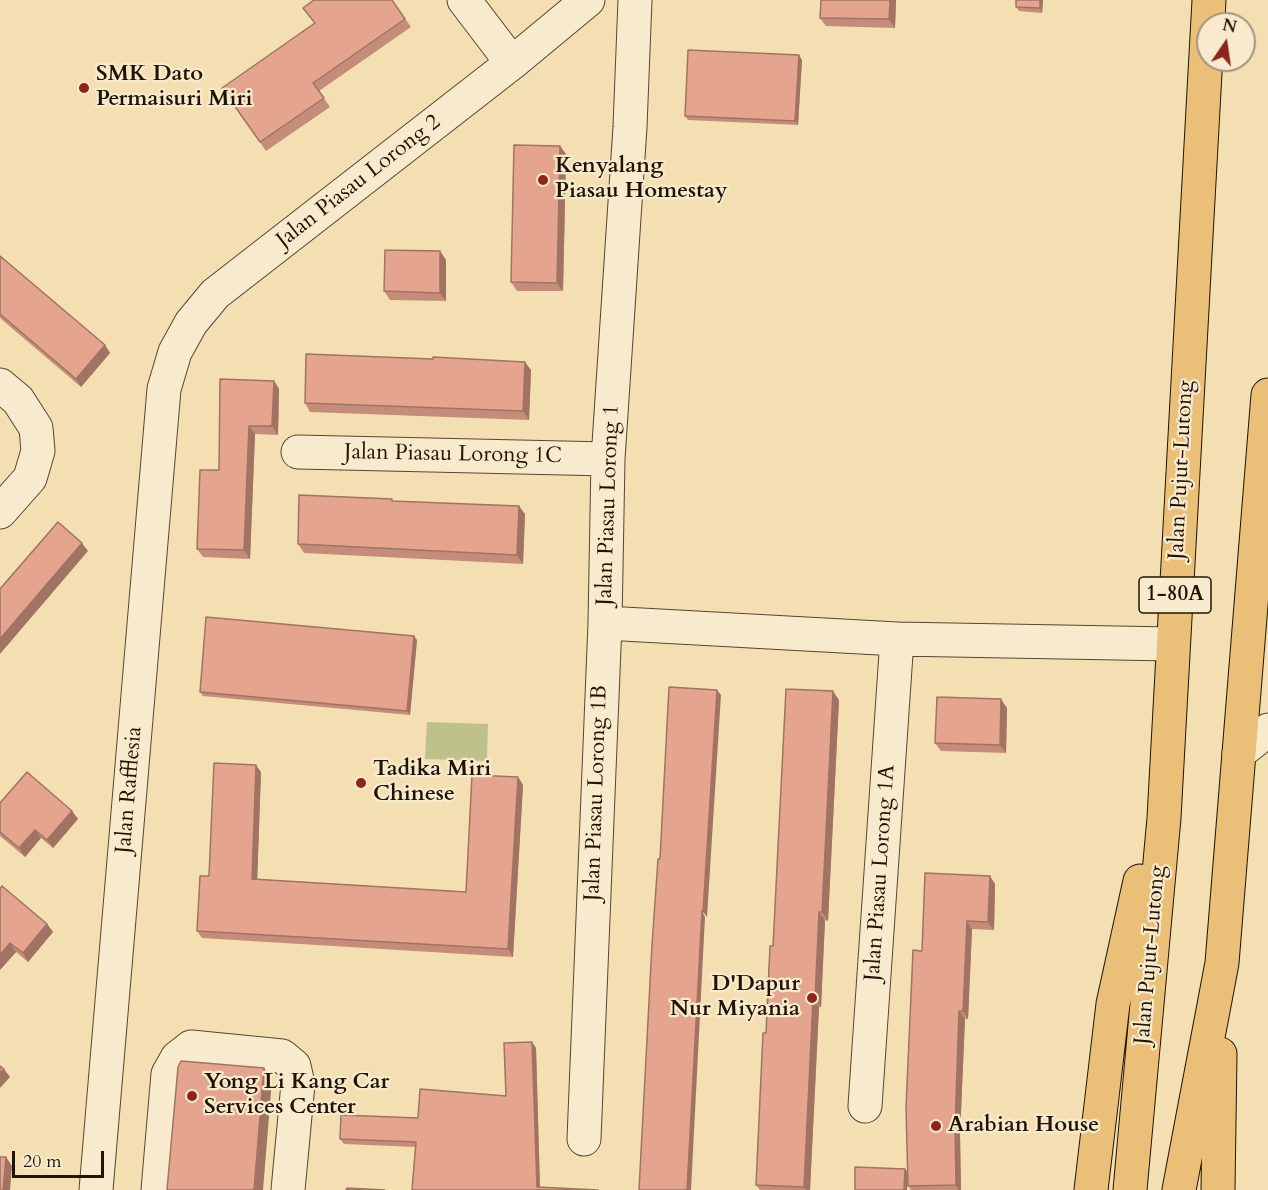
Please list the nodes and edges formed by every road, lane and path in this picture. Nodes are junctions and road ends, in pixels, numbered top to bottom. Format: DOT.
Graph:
graph roads {
  1 [pos="464,0"];
  2 [pos="588,0"];
  3 [pos="635,0"];
  4 [pos="1209,0"];
  5 [pos="512,63"];
  6 [pos="0,385"];
  7 [pos="164,389"];
  8 [pos="1268,395"];
  9 [pos="298,452"];
  10 [pos="608,459"];
  11 [pos="0,512"];
  12 [pos="1261,596"];
  13 [pos="605,623"];
  14 [pos="897,639"];
  15 [pos="1172,644"];
  16 [pos="1268,730"];
  17 [pos="1239,753"];
  18 [pos="1166,764"];
  19 [pos="1222,963"];
  20 [pos="865,1106"];
  21 [pos="584,1139"];
  22 [pos="96,1190"];
  23 [pos="158,1190"];
  24 [pos="288,1190"];
  25 [pos="1091,1190"];
  26 [pos="1130,1190"];
  27 [pos="1179,1190"];
  28 [pos="1218,1190"];
  1 -- 5 [label="street"];
  2 -- 5 [label="street, Jalan Piasau Lorong 2"];
  3 -- 10 [label="street, Jalan Piasau Lorong 1"];
  4 -- 15 [label="highway, Jalan Pujut-Lutong / 1-80A"];
  5 -- 7 [label="street, Jalan Piasau Lorong 2"];
  6 -- 11 [label="street"];
  7 -- 22 [label="street, Jalan Rafflesia"];
  8 -- 12 [label="highway"];
  9 -- 10 [label="street, Jalan Piasau Lorong 1C"];
  10 -- 13 [label="street, Jalan Piasau Lorong 1"];
  12 -- 17 [label="highway"];
  13 -- 14 [label="street, Jalan Piasau Lorong 1"];
  13 -- 21 [label="street, Jalan Piasau Lorong 1B"];
  14 -- 15 [label="street, Jalan Piasau Lorong 1"];
  14 -- 20 [label="street, Jalan Piasau Lorong 1A"];
  15 -- 18 [label="highway, Jalan Pujut-Lutong / 1-80A"];
  16 -- 17 [label="street"];
  17 -- 19 [label="highway"];
  18 -- 25 [label="highway"];
  18 -- 26 [label="highway, Jalan Pujut-Lutong / 1-80A"];
  19 -- 27 [label="highway"];
  19 -- 28 [label="highway"];
  23 -- 24 [label="street"];
}
